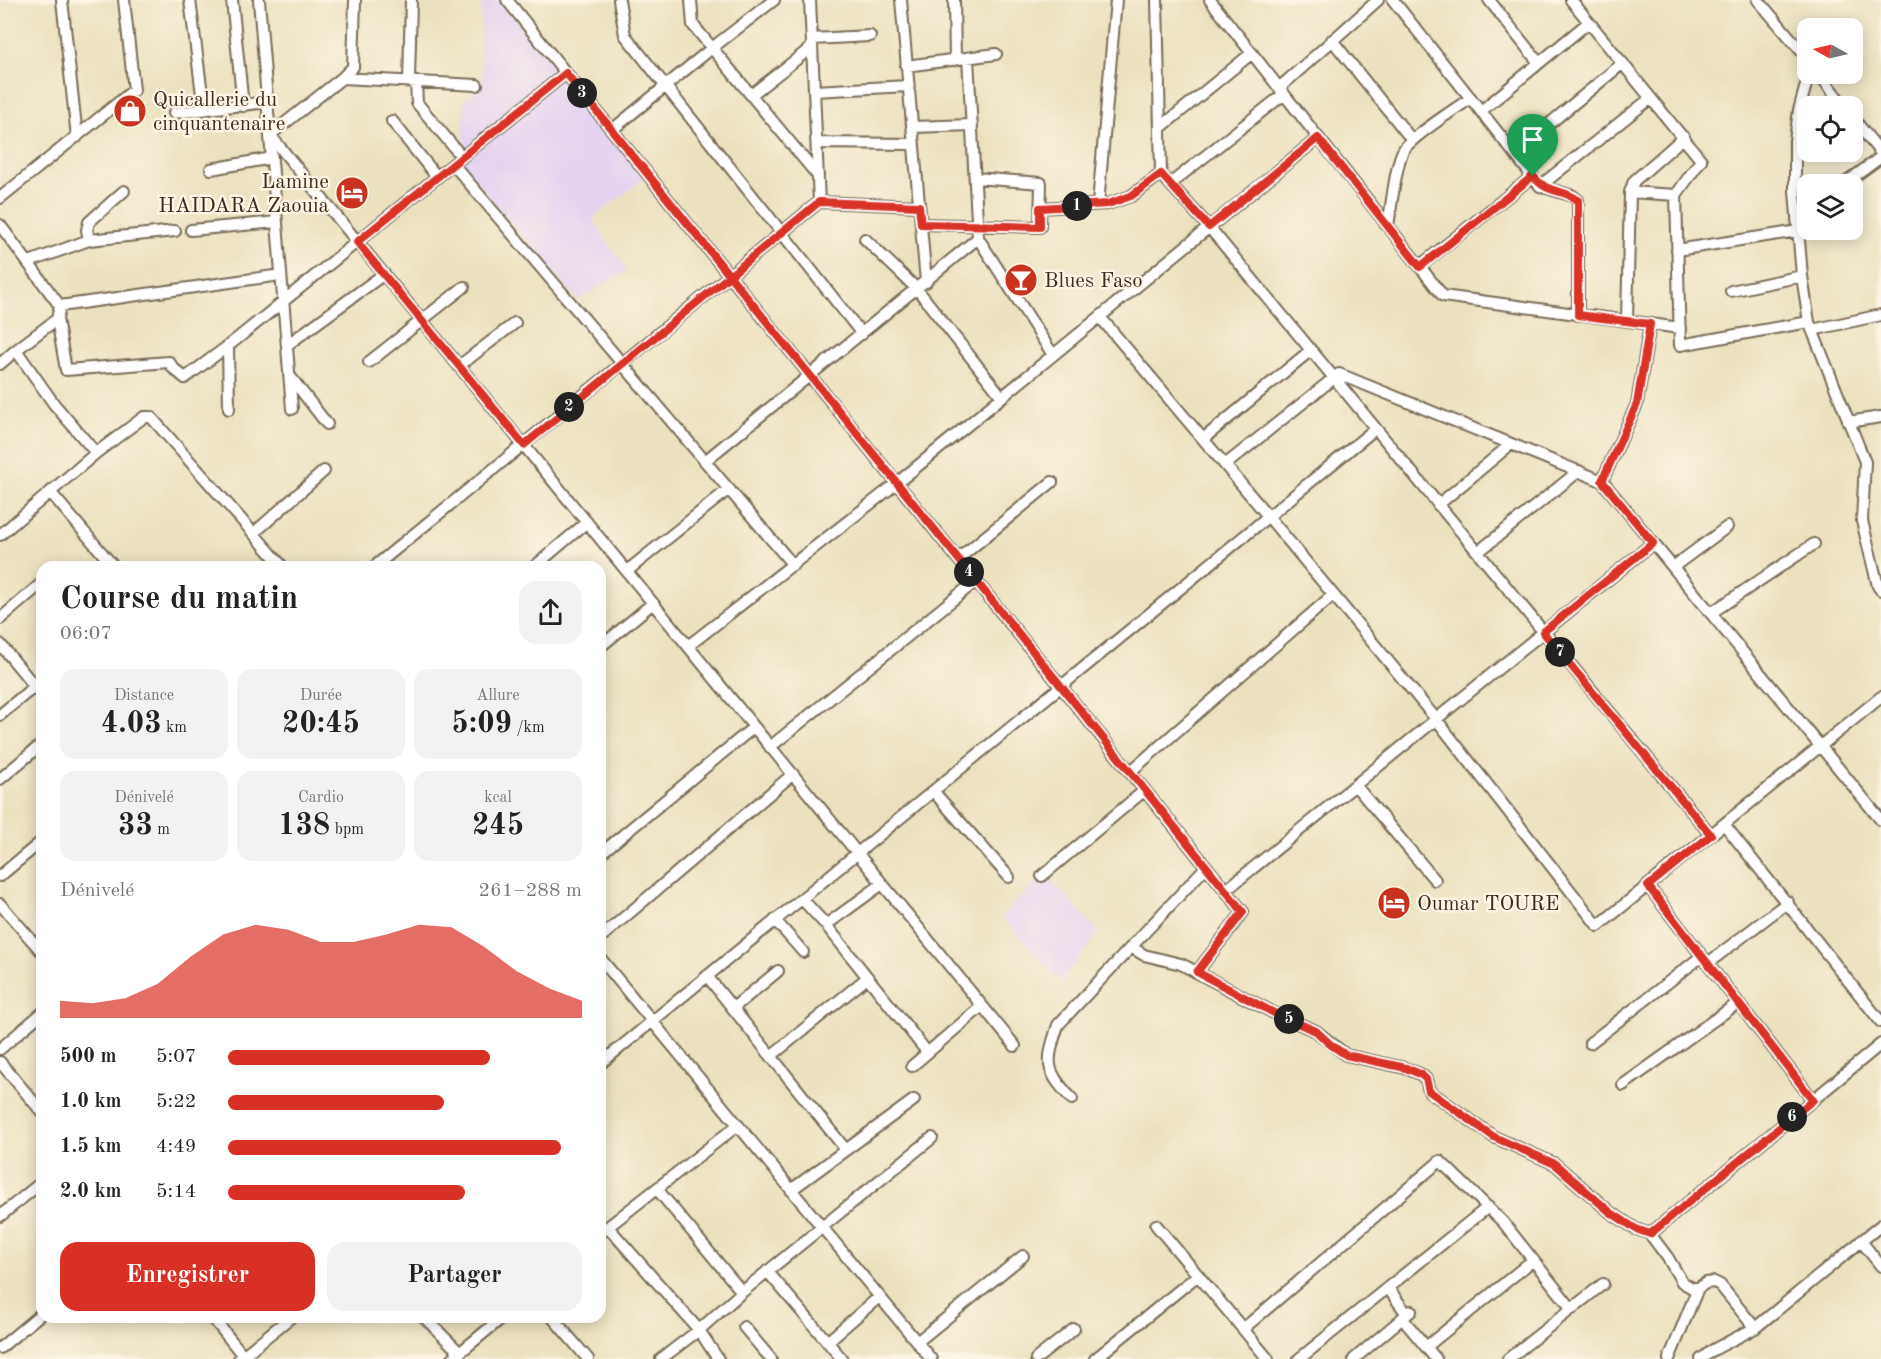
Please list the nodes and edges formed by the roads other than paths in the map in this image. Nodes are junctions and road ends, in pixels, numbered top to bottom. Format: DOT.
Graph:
graph roads {
  1 [pos="62,0"];
  2 [pos="124,0"];
  3 [pos="190,0"];
  4 [pos="232,0"];
  5 [pos="259,0"];
  6 [pos="355,0"];
  7 [pos="411,0"];
  8 [pos="507,0"];
  9 [pos="619,0"];
  10 [pos="691,0"];
  11 [pos="774,0"];
  12 [pos="810,0"];
  13 [pos="901,0"];
  14 [pos="954,0"];
  15 [pos="1116,0"];
  16 [pos="1157,0"];
  17 [pos="1210,0"];
  18 [pos="1377,0"];
  19 [pos="1392,0"];
  20 [pos="1489,0"];
  21 [pos="1571,0"];
  22 [pos="1758,0"];
  23 [pos="1589,22"];
  24 [pos="870,36"];
  25 [pos="1332,40"];
  26 [pos="812,43"];
  27 [pos="1797,46"];
  28 [pos="712,48"];
  29 [pos="1252,53"];
  30 [pos="996,54"];
  31 [pos="968,58"];
  32 [pos="955,60"];
  33 [pos="1539,63"];
  34 [pos="1623,63"];
  35 [pos="906,66"];
  36 [pos="566,73"];
  37 [pos="342,78"];
  38 [pos="413,81"];
  39 [pos="477,84"];
  40 [pos="1806,84"];
  41 [pos="1827,84"];
  42 [pos="908,86"];
  43 [pos="666,87"];
  44 [pos="814,91"];
  45 [pos="1282,91"];
  46 [pos="751,95"];
  47 [pos="1836,96"];
  48 [pos="1471,98"];
  49 [pos="1651,98"];
  50 [pos="267,102"];
  51 [pos="243,105"];
  52 [pos="204,110"];
  53 [pos="1481,111"];
  54 [pos="174,113"];
  55 [pos="392,121"];
  56 [pos="972,125"];
  57 [pos="912,127"];
  58 [pos="1160,128"];
  59 [pos="612,130"];
  60 [pos="1863,131"];
  61 [pos="270,135"];
  62 [pos="76,137"];
  63 [pos="1684,137"];
  64 [pos="1318,138"];
  65 [pos="1412,141"];
  66 [pos="817,143"];
  67 [pos="914,144"];
  68 [pos="1514,153"];
  69 [pos="1881,155"];
  70 [pos="462,157"];
  71 [pos="272,159"];
  72 [pos="453,164"];
  73 [pos="211,169"];
  74 [pos="1161,174"];
  75 [pos="1857,174"];
  76 [pos="818,176"];
  77 [pos="1533,176"];
  78 [pos="437,177"];
  79 [pos="975,178"];
  80 [pos="1170,184"];
  81 [pos="1540,186"];
  82 [pos="124,191"];
  83 [pos="1630,192"];
  84 [pos="1676,195"];
  85 [pos="0,198"];
  86 [pos="819,202"];
  87 [pos="1098,204"];
  88 [pos="919,206"];
  89 [pos="1040,208"];
  90 [pos="1797,214"];
  91 [pos="277,222"];
  92 [pos="921,224"];
  93 [pos="0,225"];
  94 [pos="977,225"];
  95 [pos="1389,226"];
  96 [pos="1797,226"];
  97 [pos="1209,227"];
  98 [pos="191,230"];
  99 [pos="175,231"];
  100 [pos="782,233"];
  101 [pos="978,238"];
  102 [pos="865,239"];
  103 [pos="89,240"];
  104 [pos="1799,240"];
  105 [pos="357,242"];
  106 [pos="1677,250"];
  107 [pos="29,262"];
  108 [pos="1420,267"];
  109 [pos="384,274"];
  110 [pos="281,275"];
  111 [pos="730,276"];
  112 [pos="1802,276"];
  113 [pos="922,285"];
  114 [pos="464,287"];
  115 [pos="1731,291"];
  116 [pos="283,302"];
  117 [pos="60,306"];
  118 [pos="1578,315"];
  119 [pos="1881,315"];
  120 [pos="1100,317"];
  121 [pos="57,319"];
  122 [pos="422,321"];
  123 [pos="1628,321"];
  124 [pos="515,323"];
  125 [pos="1650,324"];
  126 [pos="1811,326"];
  127 [pos="1680,328"];
  128 [pos="862,334"];
  129 [pos="287,345"];
  130 [pos="228,346"];
  131 [pos="16,350"];
  132 [pos="1311,350"];
  133 [pos="1053,355"];
  134 [pos="369,362"];
  135 [pos="623,363"];
  136 [pos="0,364"];
  137 [pos="459,366"];
  138 [pos="289,375"];
  139 [pos="810,376"];
  140 [pos="1334,378"];
  141 [pos="1002,397"];
  142 [pos="229,408"];
  143 [pos="292,409"];
  144 [pos="1881,417"];
  145 [pos="1848,422"];
  146 [pos="327,424"];
  147 [pos="1375,429"];
  148 [pos="1203,439"];
  149 [pos="1511,444"];
  150 [pos="524,445"];
  151 [pos="96,453"];
  152 [pos="705,461"];
  153 [pos="1225,465"];
  154 [pos="324,471"];
  155 [pos="1579,471"];
  156 [pos="1602,481"];
  157 [pos="1052,482"];
  158 [pos="897,483"];
  159 [pos="729,489"];
  160 [pos="51,493"];
  161 [pos="1438,504"];
  162 [pos="1269,516"];
  163 [pos="586,522"];
  164 [pos="1727,527"];
  165 [pos="254,533"];
  166 [pos="0,535"];
  167 [pos="1653,543"];
  168 [pos="1814,544"];
  169 [pos="1478,552"];
  170 [pos="958,559"];
  171 [pos="109,561"];
  172 [pos="278,561"];
  173 [pos="381,561"];
  174 [pos="541,561"];
  175 [pos="793,565"];
  176 [pos="1673,567"];
  177 [pos="627,571"];
  178 [pos="976,581"];
  179 [pos="36,588"];
  180 [pos="1881,590"];
  181 [pos="1333,595"];
  182 [pos="653,603"];
  183 [pos="1711,613"];
  184 [pos="0,619"];
  185 [pos="1543,632"];
  186 [pos="606,642"];
  187 [pos="0,644"];
  188 [pos="688,646"];
  189 [pos="1061,686"];
  190 [pos="36,687"];
  191 [pos="36,693"];
  192 [pos="1881,696"];
  193 [pos="0,715"];
  194 [pos="1436,719"];
  195 [pos="754,727"];
  196 [pos="1820,746"];
  197 [pos="770,747"];
  198 [pos="36,749"];
  199 [pos="1130,772"];
  200 [pos="793,774"];
  201 [pos="0,779"];
  202 [pos="1355,785"];
  203 [pos="1145,790"];
  204 [pos="933,791"];
  205 [pos="1881,820"];
  206 [pos="1724,824"];
  207 [pos="1711,835"];
  208 [pos="36,846"];
  209 [pos="606,849"];
  210 [pos="857,853"];
  211 [pos="1206,867"];
  212 [pos="0,876"];
  213 [pos="1042,876"];
  214 [pos="1009,877"];
  215 [pos="1435,880"];
  216 [pos="882,884"];
  217 [pos="1648,886"];
  218 [pos="1226,890"];
  219 [pos="802,898"];
  220 [pos="1788,902"];
  221 [pos="0,904"];
  222 [pos="776,920"];
  223 [pos="826,926"];
  224 [pos="606,933"];
  225 [pos="36,945"];
  226 [pos="1131,947"];
  227 [pos="803,952"];
  228 [pos="1705,960"];
  229 [pos="606,965"];
  230 [pos="778,971"];
  231 [pos="1197,972"];
  232 [pos="707,976"];
  233 [pos="867,978"];
  234 [pos="1738,1003"];
  235 [pos="982,1006"];
  236 [pos="733,1008"];
  237 [pos="36,1018"];
  238 [pos="652,1021"];
  239 [pos="1881,1022"];
  240 [pos="1590,1043"];
  241 [pos="1881,1045"];
  242 [pos="1015,1046"];
  243 [pos="0,1049"];
  244 [pos="927,1052"];
  245 [pos="771,1056"];
  246 [pos="606,1059"];
  247 [pos="0,1062"];
  248 [pos="912,1066"];
  249 [pos="1623,1085"];
  250 [pos="1072,1099"];
  251 [pos="914,1100"];
  252 [pos="1813,1100"];
  253 [pos="36,1105"];
  254 [pos="738,1125"];
  255 [pos="932,1138"];
  256 [pos="846,1150"];
  257 [pos="36,1187"];
  258 [pos="657,1189"];
  259 [pos="791,1190"];
  260 [pos="1488,1207"];
  261 [pos="0,1216"];
  262 [pos="1156,1225"];
  263 [pos="1881,1225"];
  264 [pos="822,1227"];
  265 [pos="606,1228"];
  266 [pos="606,1232"];
  267 [pos="1650,1234"];
  268 [pos="1861,1241"];
  269 [pos="1023,1256"];
  270 [pos="1533,1260"];
  271 [pos="1881,1266"];
  272 [pos="767,1272"];
  273 [pos="1198,1275"];
  274 [pos="1603,1284"];
  275 [pos="1388,1288"];
  276 [pos="1698,1288"];
  277 [pos="742,1292"];
  278 [pos="879,1297"];
  279 [pos="1572,1309"];
  280 [pos="1407,1314"];
  281 [pos="36,1318"];
  282 [pos="218,1323"];
  283 [pos="284,1323"];
  284 [pos="429,1323"];
  285 [pos="496,1323"];
  286 [pos="557,1323"];
  287 [pos="744,1327"];
  288 [pos="1755,1328"];
  289 [pos="1074,1329"];
  290 [pos="1243,1329"];
  291 [pos="699,1330"];
  292 [pos="827,1342"];
  293 [pos="917,1342"];
  294 [pos="1426,1347"];
  295 [pos="0,1348"];
  296 [pos="456,1356"];
  297 [pos="243,1358"];
  298 [pos="588,1359"];
  299 [pos="661,1359"];
  300 [pos="718,1359"];
  301 [pos="771,1359"];
  302 [pos="842,1359"];
  303 [pos="931,1359"];
  304 [pos="1036,1359"];
  305 [pos="1095,1359"];
  306 [pos="1268,1359"];
  307 [pos="1299,1359"];
  308 [pos="1354,1359"];
  309 [pos="1436,1359"];
  310 [pos="1508,1359"];
  311 [pos="1669,1359"];
  312 [pos="1701,1359"];
  1 -- 62 [label="street"];
  2 -- 62 [label="street"];
  3 -- 52 [label="street"];
  4 -- 51 [label="street"];
  5 -- 50 [label="street"];
  6 -- 37 [label="street"];
  7 -- 38 [label="street"];
  8 -- 36 [label="street"];
  9 -- 43 [label="street"];
  10 -- 28 [label="street"];
  11 -- 28 [label="street"];
  12 -- 26 [label="street"];
  13 -- 35 [label="street"];
  14 -- 32 [label="street"];
  15 -- 87 [label="street"];
  16 -- 58 [label="street"];
  17 -- 29 [label="street"];
  18 -- 25 [label="street"];
  19 -- 48 [label="street"];
  20 -- 33 [label="street"];
  21 -- 23 [label="street"];
  22 -- 27 [label="street"];
  23 -- 33 [label="street"];
  23 -- 34 [label="street"];
  24 -- 26 [label="street"];
  25 -- 45 [label="street"];
  25 -- 65 [label="street"];
  26 -- 44 [label="street"];
  26 -- 46 [label="street"];
  28 -- 43 [label="street"];
  28 -- 46 [label="street"];
  29 -- 45 [label="street"];
  29 -- 58 [label="street"];
  30 -- 31 [label="street"];
  31 -- 32 [label="street"];
  31 -- 56 [label="street"];
  32 -- 35 [label="street"];
  33 -- 53 [label="street"];
  34 -- 49 [label="street"];
  34 -- 68 [label="street"];
  35 -- 42 [label="street"];
  36 -- 59 [label="street"];
  36 -- 70 [label="street"];
  37 -- 38 [label="street"];
  37 -- 61 [label="street"];
  38 -- 39 [label="street"];
  38 -- 70 [label="street"];
  40 -- 90 [label="street"];
  41 -- 47 [label="street"];
  42 -- 44 [label="street"];
  42 -- 57 [label="street"];
  43 -- 59 [label="street"];
  43 -- 100 [label="street"];
  44 -- 66 [label="street"];
  45 -- 64 [label="street"];
  45 -- 80 [label="street"];
  46 -- 76 [label="street"];
  48 -- 53 [label="street"];
  48 -- 65 [label="street"];
  49 -- 63 [label="street"];
  49 -- 81 [label="street"];
  50 -- 51 [label="street"];
  50 -- 61 [label="street"];
  51 -- 52 [label="street"];
  52 -- 54 [label="street"];
  53 -- 68 [label="street"];
  55 -- 78 [label="street"];
  56 -- 57 [label="street"];
  56 -- 79 [label="street"];
  57 -- 67 [label="street"];
  58 -- 74 [label="street"];
  59 -- 111 [label="street"];
  60 -- 69 [label="street"];
  61 -- 71 [label="street"];
  61 -- 105 [label="street"];
  62 -- 85 [label="street"];
  63 -- 83 [label="street"];
  63 -- 84 [label="street"];
  64 -- 95 [label="street"];
  64 -- 97 [label="street"];
  65 -- 95 [label="street"];
  66 -- 67 [label="street"];
  66 -- 76 [label="street"];
  67 -- 88 [label="street"];
  68 -- 77 [label="street"];
  69 -- 75 [label="street"];
  70 -- 72 [label="street"];
  71 -- 73 [label="street"];
  71 -- 91 [label="street"];
  72 -- 78 [label="street"];
  72 -- 135 [label="street"];
  74 -- 80 [label="street"];
  74 -- 87 [label="street"];
  76 -- 86 [label="street"];
  77 -- 81 [label="street"];
  77 -- 108 [label="street"];
  78 -- 105 [label="street"];
  79 -- 89 [label="street"];
  79 -- 94 [label="street"];
  80 -- 97 [label="street"];
  81 -- 118 [label="street"];
  82 -- 103 [label="street"];
  83 -- 84 [label="street"];
  83 -- 123 [label="street"];
  84 -- 106 [label="street"];
  86 -- 88 [label="street"];
  86 -- 100 [label="street"];
  87 -- 89 [label="street"];
  88 -- 92 [label="street"];
  89 -- 94 [label="street"];
  91 -- 98 [label="street"];
  91 -- 110 [label="street"];
  92 -- 94 [label="street"];
  92 -- 113 [label="street"];
  93 -- 107 [label="street"];
  94 -- 101 [label="street"];
  95 -- 108 [label="street"];
  96 -- 106 [label="street"];
  97 -- 120 [label="street"];
  97 -- 132 [label="street"];
  99 -- 103 [label="street"];
  100 -- 111 [label="street"];
  100 -- 128 [label="street"];
  101 -- 113 [label="street"];
  101 -- 133 [label="street"];
  102 -- 113 [label="street"];
  103 -- 107 [label="street"];
  104 -- 112 [label="street"];
  105 -- 109 [label="street"];
  105 -- 116 [label="street"];
  106 -- 127 [label="street"];
  107 -- 117 [label="street"];
  108 -- 118 [label="street"];
  109 -- 122 [label="street"];
  109 -- 129 [label="street"];
  110 -- 116 [label="street"];
  110 -- 117 [label="street"];
  111 -- 135 [label="street"];
  111 -- 139 [label="street"];
  112 -- 115 [label="street"];
  112 -- 126 [label="street"];
  113 -- 128 [label="street"];
  113 -- 141 [label="street"];
  114 -- 122 [label="street"];
  116 -- 129 [label="street"];
  116 -- 130 [label="street"];
  117 -- 121 [label="street"];
  118 -- 123 [label="street"];
  119 -- 126 [label="street"];
  120 -- 133 [label="street"];
  120 -- 148 [label="street"];
  121 -- 130 [label="street"];
  121 -- 131 [label="street"];
  122 -- 134 [label="street"];
  122 -- 137 [label="street"];
  123 -- 125 [label="street"];
  124 -- 137 [label="street"];
  125 -- 127 [label="street"];
  125 -- 156 [label="street"];
  126 -- 127 [label="street"];
  126 -- 145 [label="street"];
  128 -- 139 [label="street"];
  129 -- 138 [label="street"];
  130 -- 142 [label="street"];
  131 -- 136 [label="street"];
  131 -- 151 [label="street"];
  132 -- 140 [label="street"];
  132 -- 148 [label="street"];
  133 -- 141 [label="street"];
  135 -- 150 [label="street"];
  135 -- 152 [label="street"];
  137 -- 150 [label="street"];
  138 -- 143 [label="street"];
  138 -- 146 [label="street"];
  139 -- 152 [label="street"];
  139 -- 158 [label="street"];
  140 -- 147 [label="street"];
  140 -- 149 [label="street"];
  140 -- 153 [label="street"];
  141 -- 158 [label="street"];
  144 -- 145 [label="street"];
  145 -- 180 [label="street"];
  147 -- 161 [label="street"];
  147 -- 162 [label="street"];
  148 -- 153 [label="street"];
  149 -- 155 [label="street"];
  149 -- 161 [label="street"];
  150 -- 163 [label="street"];
  150 -- 173 [label="street"];
  151 -- 160 [label="street"];
  151 -- 165 [label="street"];
  152 -- 159 [label="street"];
  153 -- 162 [label="street"];
  154 -- 165 [label="street"];
  155 -- 156 [label="street"];
  155 -- 169 [label="street"];
  156 -- 167 [label="street"];
  157 -- 170 [label="street"];
  158 -- 170 [label="street"];
  158 -- 175 [label="street"];
  159 -- 175 [label="street"];
  159 -- 177 [label="street"];
  160 -- 166 [label="street"];
  160 -- 171 [label="street"];
  161 -- 169 [label="street"];
  162 -- 181 [label="street"];
  162 -- 189 [label="street"];
  163 -- 174 [label="street"];
  163 -- 177 [label="street"];
  164 -- 176 [label="street"];
  165 -- 172 [label="street"];
  167 -- 176 [label="street"];
  167 -- 185 [label="street"];
  168 -- 183 [label="street"];
  169 -- 185 [label="street"];
  170 -- 178 [label="street"];
  175 -- 188 [label="street"];
  176 -- 183 [label="street"];
  177 -- 182 [label="street"];
  178 -- 189 [label="street"];
  178 -- 197 [label="street"];
  179 -- 184 [label="street"];
  181 -- 194 [label="street"];
  181 -- 199 [label="street"];
  182 -- 186 [label="street"];
  182 -- 188 [label="street"];
  183 -- 196 [label="street"];
  185 -- 194 [label="street"];
  185 -- 207 [label="street"];
  187 -- 190 [label="street"];
  188 -- 195 [label="street"];
  189 -- 199 [label="street"];
  189 -- 204 [label="street"];
  191 -- 193 [label="street"];
  192 -- 196 [label="street"];
  194 -- 202 [label="street"];
  194 -- 217 [label="street"];
  195 -- 197 [label="street"];
  195 -- 209 [label="street"];
  196 -- 205 [label="street"];
  196 -- 206 [label="street"];
  197 -- 200 [label="street"];
  198 -- 201 [label="street"];
  199 -- 203 [label="street"];
  200 -- 210 [label="street"];
  200 -- 224 [label="street"];
  202 -- 215 [label="street"];
  202 -- 218 [label="street"];
  203 -- 211 [label="street"];
  203 -- 213 [label="street"];
  204 -- 210 [label="street"];
  204 -- 214 [label="street"];
  206 -- 207 [label="street"];
  206 -- 220 [label="street"];
  207 -- 217 [label="street"];
  208 -- 212 [label="street"];
  210 -- 216 [label="street"];
  210 -- 219 [label="street"];
  211 -- 218 [label="street"];
  211 -- 226 [label="street"];
  216 -- 223 [label="street"];
  216 -- 235 [label="street"];
  217 -- 228 [label="street"];
  218 -- 231 [label="street"];
  219 -- 222 [label="street"];
  219 -- 223 [label="street"];
  220 -- 228 [label="street"];
  220 -- 239 [label="street"];
  221 -- 225 [label="street"];
  222 -- 227 [label="street"];
  222 -- 232 [label="street"];
  223 -- 233 [label="street"];
  226 -- 231 [label="street"];
  226 -- 250 [label="street"];
  228 -- 234 [label="street"];
  228 -- 240 [label="street"];
  229 -- 238 [label="street"];
  230 -- 236 [label="street"];
  231 -- 267 [label="street"];
  232 -- 236 [label="street"];
  232 -- 238 [label="street"];
  233 -- 244 [label="street"];
  233 -- 245 [label="street"];
  234 -- 249 [label="street"];
  234 -- 252 [label="street"];
  235 -- 242 [label="street"];
  235 -- 244 [label="street"];
  236 -- 245 [label="street"];
  237 -- 243 [label="street"];
  238 -- 246 [label="street"];
  238 -- 254 [label="street"];
  241 -- 252 [label="street"];
  244 -- 248 [label="street"];
  245 -- 256 [label="street"];
  247 -- 253 [label="street"];
  251 -- 256 [label="street"];
  252 -- 267 [label="street"];
  254 -- 258 [label="street"];
  254 -- 259 [label="street"];
  255 -- 264 [label="street"];
  256 -- 259 [label="street"];
  257 -- 261 [label="street"];
  258 -- 265 [label="street"];
  258 -- 277 [label="street"];
  259 -- 264 [label="street"];
  260 -- 270 [label="street"];
  260 -- 275 [label="street"];
  260 -- 290 [label="street"];
  262 -- 273 [label="street"];
  263 -- 268 [label="street"];
  264 -- 272 [label="street"];
  264 -- 278 [label="street"];
  266 -- 291 [label="street"];
  267 -- 276 [label="street"];
  268 -- 271 [label="street"];
  268 -- 288 [label="street"];
  269 -- 293 [label="street"];
  270 -- 279 [label="street"];
  270 -- 294 [label="street"];
  272 -- 277 [label="street"];
  272 -- 292 [label="street"];
  273 -- 290 [label="street"];
  273 -- 305 [label="street"];
  274 -- 279 [label="street"];
  275 -- 280 [label="street"];
  275 -- 307 [label="street"];
  276 -- 288 [label="street"];
  276 -- 311 [label="street"];
  277 -- 291 [label="street"];
  278 -- 292 [label="street"];
  278 -- 293 [label="street"];
  279 -- 310 [label="street"];
  280 -- 294 [label="street"];
  280 -- 308 [label="street"];
  281 -- 295 [label="street"];
  282 -- 297 [label="street"];
  283 -- 297 [label="street"];
  284 -- 296 [label="street"];
  285 -- 296 [label="street"];
  286 -- 298 [label="street"];
  287 -- 301 [label="street"];
  288 -- 312 [label="street"];
  289 -- 304 [label="street"];
  290 -- 306 [label="street"];
  291 -- 299 [label="street"];
  291 -- 300 [label="street"];
  292 -- 302 [label="street"];
  293 -- 303 [label="street"];
  294 -- 309 [label="street"];
}
